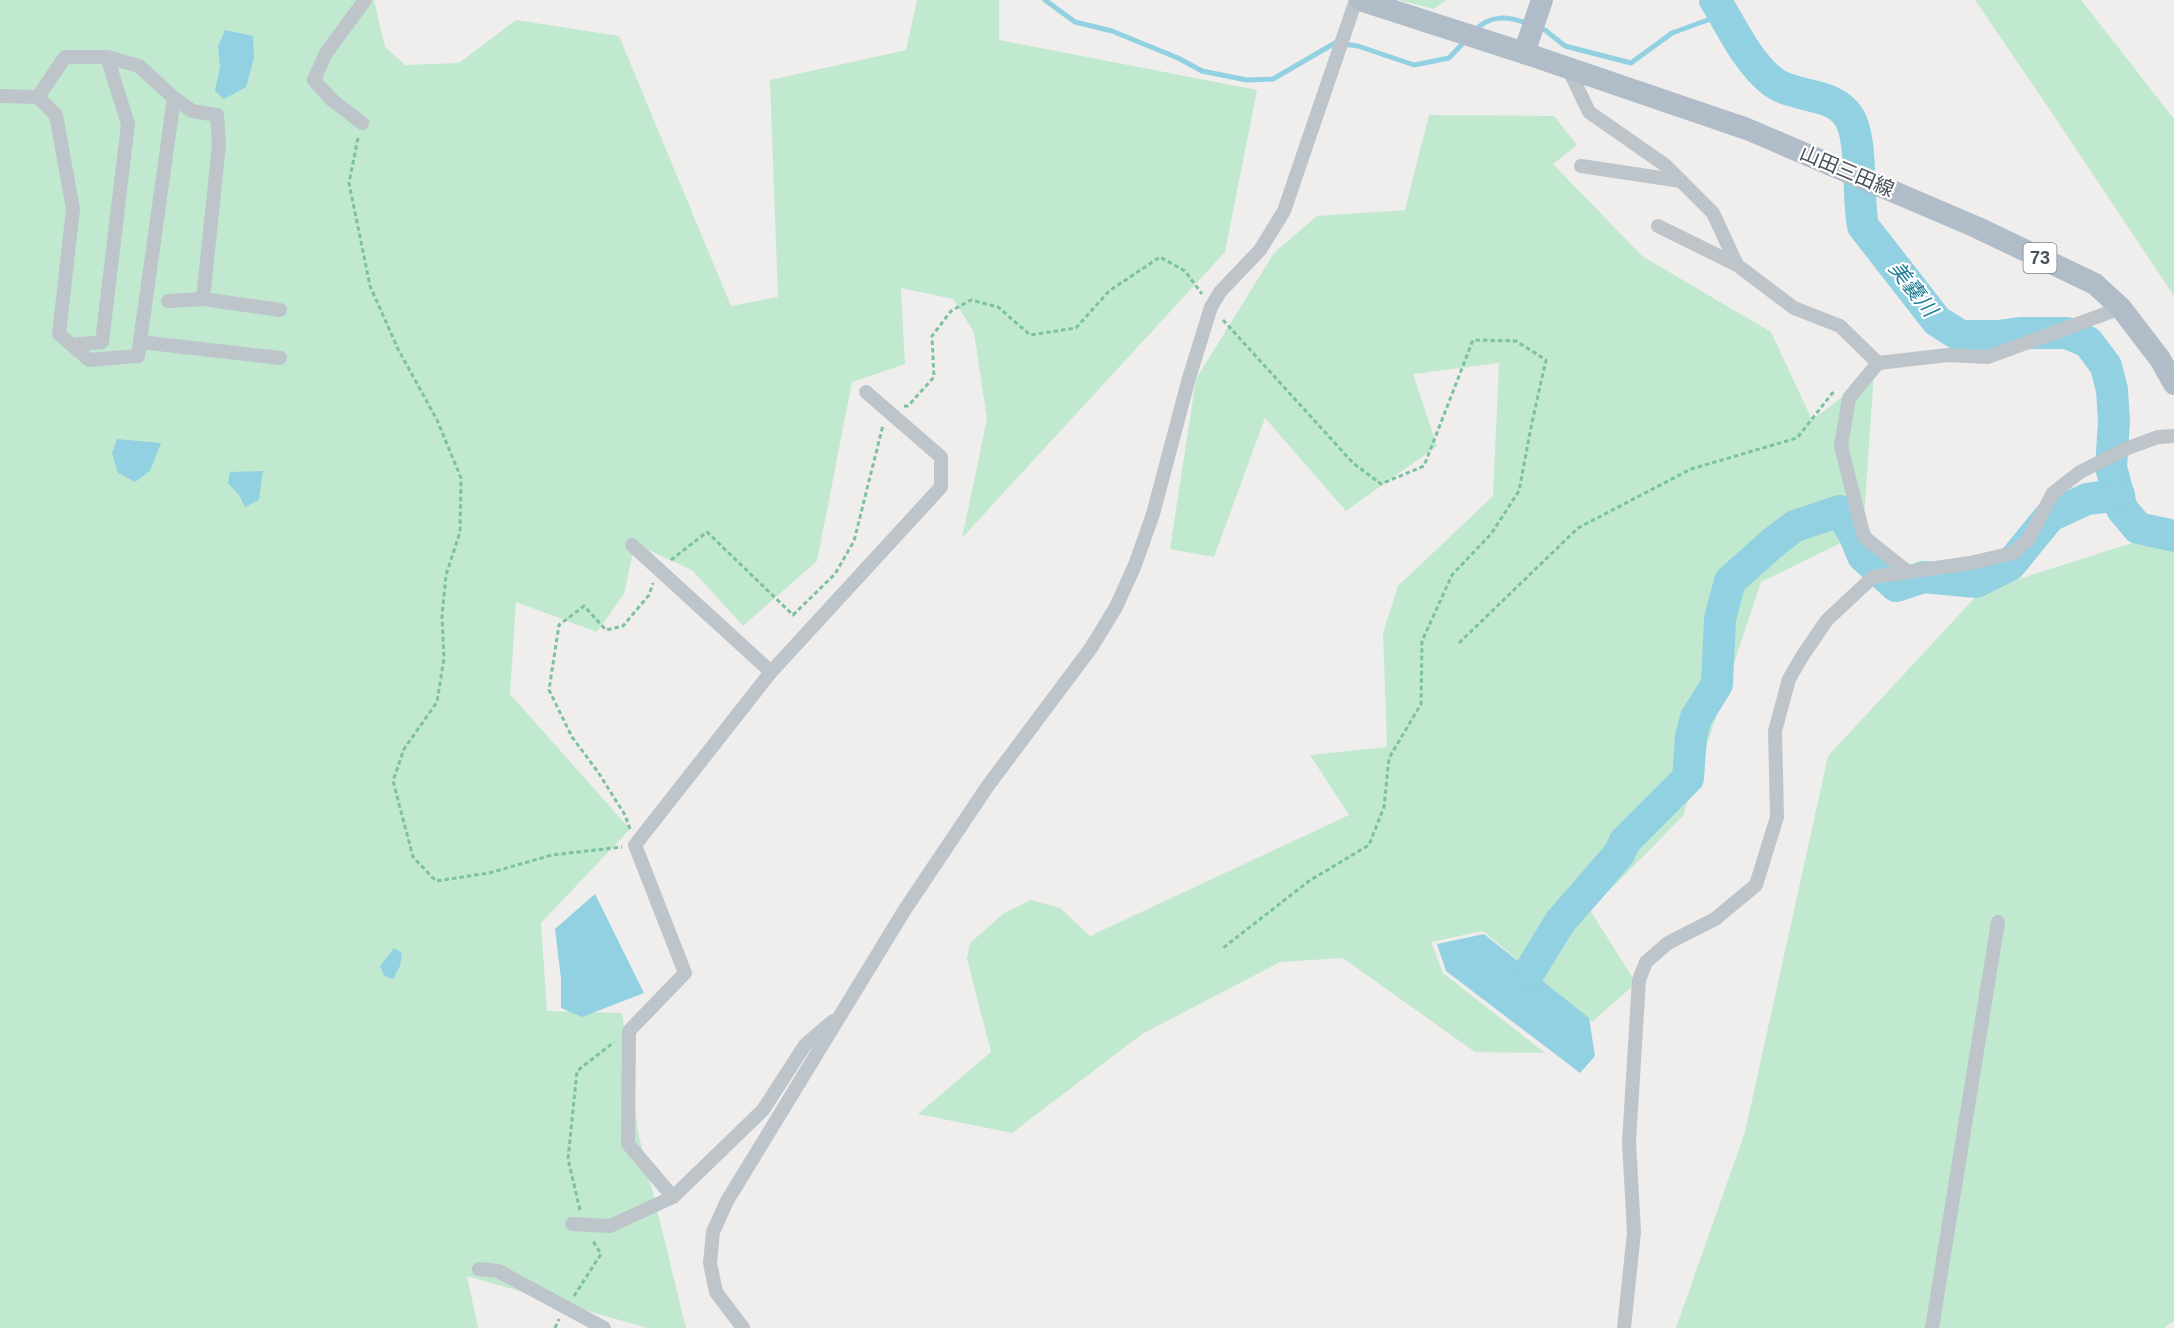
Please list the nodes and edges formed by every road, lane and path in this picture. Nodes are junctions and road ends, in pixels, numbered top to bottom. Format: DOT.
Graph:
graph roads {
  1 [pos="365,0"];
  2 [pos="1358,0"];
  3 [pos="1533,26"];
  4 [pos="107,57"];
  5 [pos="1568,68"];
  6 [pos="0,96"];
  7 [pos="38,97"];
  8 [pos="174,98"];
  9 [pos="362,123"];
  10 [pos="1581,166"];
  11 [pos="1681,181"];
  12 [pos="1658,226"];
  13 [pos="1737,265"];
  14 [pos="203,299"];
  15 [pos="168,301"];
  16 [pos="1211,307"];
  17 [pos="2121,308"];
  18 [pos="280,310"];
  19 [pos="140,342"];
  20 [pos="72,345"];
  21 [pos="280,358"];
  22 [pos="1878,363"];
  23 [pos="2174,384"];
  24 [pos="1836,388"];
  25 [pos="866,392"];
  26 [pos="898,407"];
  27 [pos="886,417"];
  28 [pos="2174,436"];
  29 [pos="632,545"];
  30 [pos="664,565"];
  31 [pos="1908,572"];
  32 [pos="654,579"];
  33 [pos="1459,643"];
  34 [pos="771,672"];
  35 [pos="635,845"];
  36 [pos="1998,922"];
  37 [pos="1223,948"];
  38 [pos="842,1014"];
  39 [pos="629,1031"];
  40 [pos="674,1197"];
  41 [pos="578,1224"];
  42 [pos="479,1269"];
  43 [pos="573,1298"];
  44 [pos="561,1316"];
  45 [pos="555,1328"];
  46 [pos="604,1328"];
  47 [pos="743,1328"];
  48 [pos="1623,1328"];
  49 [pos="1932,1328"];
  1 -- 9 [label="street"];
  2 -- 3 [label="main road, 山田三田線"];
  2 -- 16 [label="street"];
  3 -- 5 [label="main road, 山田三田線 / 73"];
  4 -- 7 [label="street"];
  4 -- 8 [label="street"];
  4 -- 20 [label="street"];
  5 -- 11 [label="street"];
  5 -- 17 [label="main road, 山田三田線 / 73"];
  6 -- 7 [label="street"];
  7 -- 20 [label="street"];
  8 -- 14 [label="street"];
  8 -- 19 [label="street"];
  9 -- 35 [label="path"];
  10 -- 11 [label="street"];
  11 -- 13 [label="street"];
  12 -- 13 [label="street"];
  13 -- 22 [label="street"];
  14 -- 15 [label="street"];
  14 -- 18 [label="street"];
  16 -- 26 [label="path"];
  16 -- 37 [label="path"];
  16 -- 38 [label="street"];
  17 -- 22 [label="street"];
  17 -- 23 [label="main road, 山田三田線 / 73"];
  19 -- 20 [label="street"];
  19 -- 21 [label="street"];
  22 -- 31 [label="street"];
  24 -- 33 [label="path"];
  25 -- 34 [label="street"];
  27 -- 30 [label="path"];
  28 -- 31 [label="street"];
  29 -- 34 [label="street"];
  31 -- 48 [label="street"];
  32 -- 35 [label="path"];
  34 -- 35 [label="street"];
  35 -- 39 [label="street"];
  36 -- 49 [label="street"];
  38 -- 40 [label="street"];
  38 -- 47 [label="street"];
  39 -- 40 [label="street"];
  39 -- 41 [label="path"];
  40 -- 41 [label="street"];
  41 -- 43 [label="path"];
  42 -- 46 [label="street"];
  44 -- 45 [label="path"];
}
